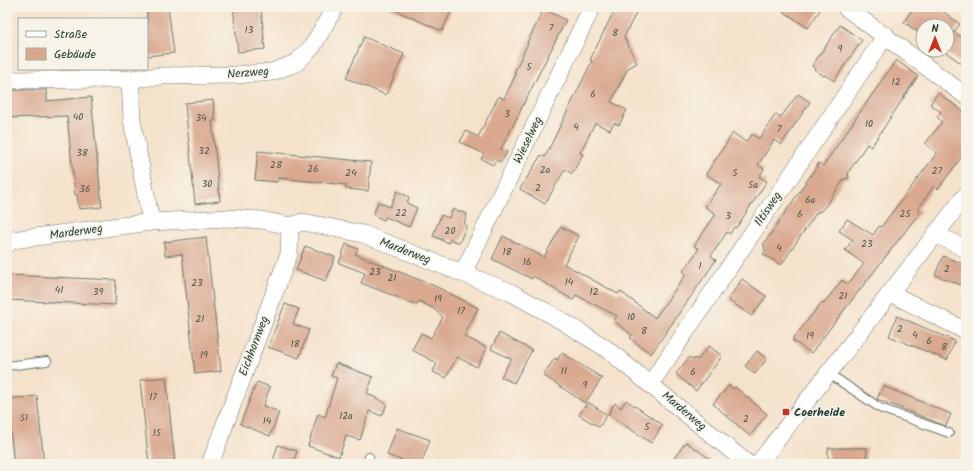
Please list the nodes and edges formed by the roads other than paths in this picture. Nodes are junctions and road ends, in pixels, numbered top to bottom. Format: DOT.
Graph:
graph roads {
  1 [pos="335,7"];
  2 [pos="592,7"];
  3 [pos="846,7"];
  4 [pos="886,36"];
  5 [pos="130,79"];
  6 [pos="7,80"];
  7 [pos="966,96"];
  8 [pos="966,195"];
  9 [pos="151,222"];
  10 [pos="290,226"];
  11 [pos="935,234"];
  12 [pos="7,245"];
  13 [pos="966,249"];
  14 [pos="463,273"];
  15 [pos="890,293"];
  16 [pos="966,331"];
  17 [pos="47,361"];
  18 [pos="7,366"];
  19 [pos="828,373"];
  20 [pos="651,383"];
  21 [pos="949,433"];
  22 [pos="210,464"];
  23 [pos="748,464"];
  24 [pos="758,464"];
  1 -- 5 [label="street, Nerzweg"];
  2 -- 14 [label="street, Wieselweg"];
  3 -- 4 [label="street"];
  4 -- 7 [label="street"];
  4 -- 20 [label="street, Iltisweg"];
  5 -- 6 [label="street, Nerzweg"];
  5 -- 9 [label="street"];
  8 -- 11 [label="street"];
  9 -- 10 [label="street, Marderweg"];
  9 -- 12 [label="street, Marderweg"];
  10 -- 14 [label="street, Marderweg"];
  10 -- 22 [label="street, Eichhornweg"];
  11 -- 13 [label="street"];
  11 -- 15 [label="street"];
  14 -- 20 [label="street, Marderweg"];
  15 -- 16 [label="street"];
  15 -- 19 [label="street"];
  17 -- 18 [label="lane"];
  19 -- 21 [label="lane"];
  19 -- 24 [label="street"];
  20 -- 23 [label="street, Marderweg"];
}
